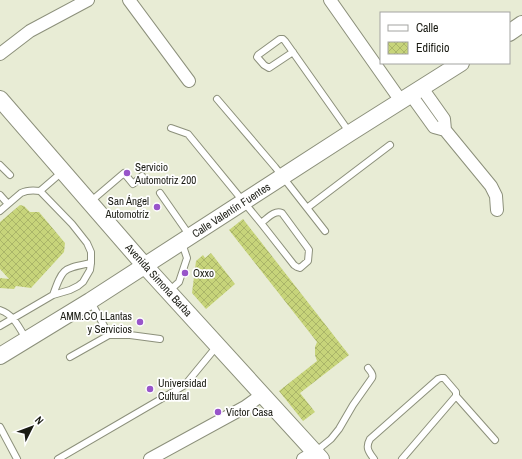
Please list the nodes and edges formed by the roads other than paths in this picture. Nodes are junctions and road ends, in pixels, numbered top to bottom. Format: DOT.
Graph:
graph roads {
  1 [pos="88,0"];
  2 [pos="129,0"];
  3 [pos="330,0"];
  4 [pos="522,24"];
  5 [pos="510,31"];
  6 [pos="293,52"];
  7 [pos="0,54"];
  8 [pos="380,59"];
  9 [pos="385,64"];
  10 [pos="459,64"];
  11 [pos="189,81"];
  12 [pos="411,95"];
  13 [pos="0,99"];
  14 [pos="217,99"];
  15 [pos="170,128"];
  16 [pos="350,133"];
  17 [pos="390,145"];
  18 [pos="0,165"];
  19 [pos="63,171"];
  20 [pos="10,175"];
  21 [pos="142,176"];
  22 [pos="282,177"];
  23 [pos="40,191"];
  24 [pos="160,193"];
  25 [pos="0,195"];
  26 [pos="90,202"];
  27 [pos="244,202"];
  28 [pos="8,204"];
  29 [pos="307,208"];
  30 [pos="497,210"];
  31 [pos="0,211"];
  32 [pos="261,223"];
  33 [pos="325,231"];
  34 [pos="186,239"];
  35 [pos="91,263"];
  36 [pos="145,266"];
  37 [pos="168,291"];
  38 [pos="53,295"];
  39 [pos="90,301"];
  40 [pos="0,310"];
  41 [pos="14,318"];
  42 [pos="0,326"];
  43 [pos="109,336"];
  44 [pos="160,339"];
  45 [pos="27,340"];
  46 [pos="218,345"];
  47 [pos="0,356"];
  48 [pos="70,357"];
  49 [pos="368,368"];
  50 [pos="263,394"];
  51 [pos="456,396"];
  52 [pos="0,427"];
  53 [pos="495,440"];
  54 [pos="313,457"];
  55 [pos="17,459"];
  56 [pos="58,459"];
  57 [pos="150,459"];
  58 [pos="374,459"];
  59 [pos="402,459"];
  1 -- 7 [label="street"];
  2 -- 11 [label="street"];
  3 -- 8 [label="street"];
  4 -- 5 [label="street"];
  6 -- 6 [label="lane"];
  6 -- 16 [label="lane"];
  9 -- 12 [label="street"];
  10 -- 12 [label="street, Calle Valentín Fuentes"];
  12 -- 16 [label="street, Calle Valentín Fuentes"];
  12 -- 30 [label="street"];
  13 -- 19 [label="street, Avenida Simona Barba"];
  14 -- 22 [label="lane"];
  15 -- 27 [label="lane"];
  16 -- 22 [label="street, Calle Valentín Fuentes"];
  17 -- 29 [label="lane"];
  18 -- 20 [label="lane"];
  19 -- 23 [label="lane"];
  19 -- 26 [label="street, Avenida Simona Barba"];
  21 -- 26 [label="lane"];
  22 -- 27 [label="street, Calle Valentín Fuentes"];
  22 -- 29 [label="lane"];
  23 -- 28 [label="lane"];
  23 -- 35 [label="lane"];
  24 -- 34 [label="lane"];
  25 -- 28 [label="lane"];
  26 -- 36 [label="street, Avenida Simona Barba"];
  27 -- 32 [label="lane"];
  27 -- 34 [label="street, Calle Valentín Fuentes"];
  28 -- 31 [label="lane"];
  29 -- 33 [label="lane"];
  32 -- 32 [label="lane"];
  34 -- 36 [label="street, Calle Valentín Fuentes"];
  34 -- 37 [label="lane"];
  35 -- 38 [label="lane"];
  35 -- 38 [label="lane"];
  36 -- 37 [label="street, Avenida Simona Barba"];
  36 -- 39 [label="street, Calle Valentín Fuentes"];
  37 -- 46 [label="street, Avenida Simona Barba"];
  38 -- 41 [label="lane"];
  39 -- 43 [label="lane"];
  39 -- 45 [label="street, Calle Valentín Fuentes"];
  40 -- 41 [label="lane"];
  41 -- 42 [label="lane"];
  41 -- 45 [label="lane"];
  43 -- 44 [label="lane"];
  43 -- 48 [label="lane"];
  45 -- 47 [label="street, Calle Valentín Fuentes"];
  46 -- 50 [label="street, Avenida Simona Barba"];
  46 -- 56 [label="lane"];
  49 -- 54 [label="lane"];
  50 -- 54 [label="street, Avenida Simona Barba"];
  50 -- 57 [label="street"];
  51 -- 53 [label="lane"];
  51 -- 58 [label="lane"];
  51 -- 59 [label="lane"];
  52 -- 55 [label="lane"];
}
